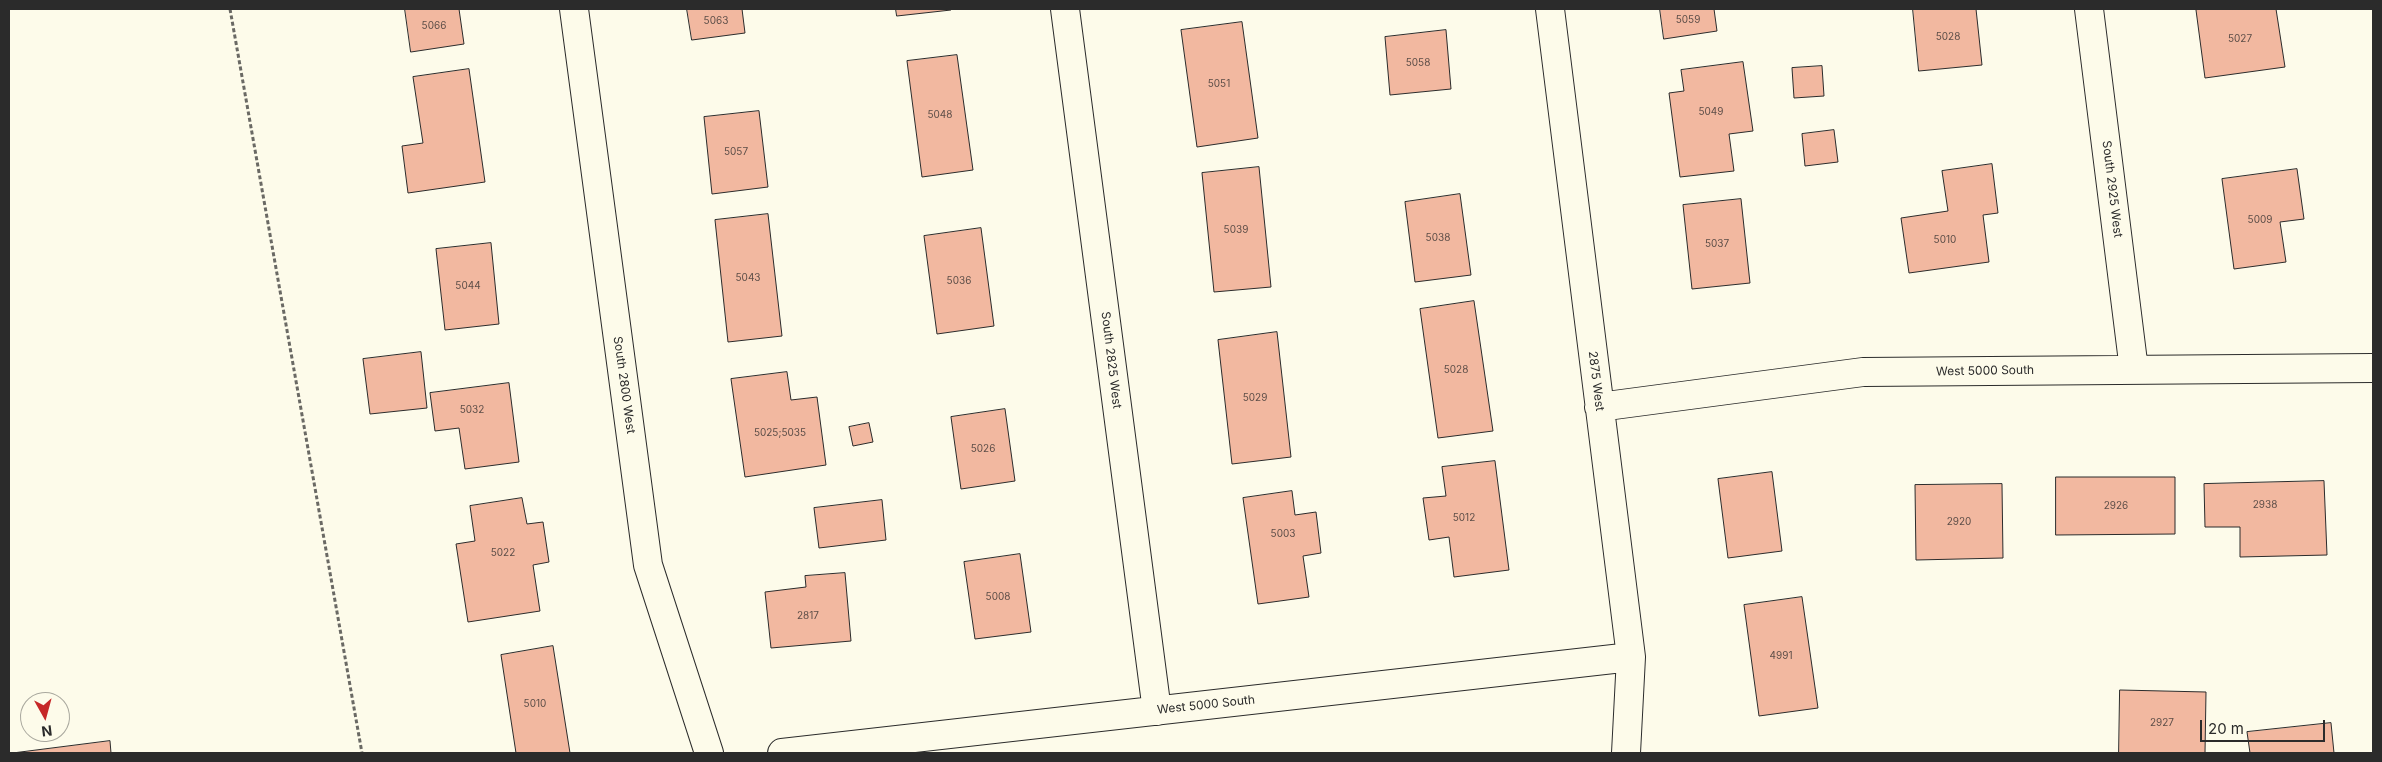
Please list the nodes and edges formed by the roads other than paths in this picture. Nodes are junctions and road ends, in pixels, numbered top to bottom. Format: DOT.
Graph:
graph roads {
  1 [pos="574,9"];
  2 [pos="1065,9"];
  3 [pos="1550,9"];
  4 [pos="2089,9"];
  5 [pos="2373,368"];
  6 [pos="2134,370"];
  7 [pos="1599,407"];
  8 [pos="1631,658"];
  9 [pos="1157,711"];
  10 [pos="709,753"];
  11 [pos="782,753"];
  12 [pos="1626,753"];
  1 -- 10 [label="street, South 2800 West"];
  2 -- 9 [label="street, South 2825 West"];
  3 -- 7 [label="street, 2875 West"];
  4 -- 6 [label="street, South 2925 West"];
  5 -- 6 [label="street, West 5000 South"];
  6 -- 7 [label="street, West 5000 South"];
  7 -- 8 [label="street, 2875 West"];
  8 -- 9 [label="street, West 5000 South"];
  8 -- 12 [label="street, 2875 West"];
  9 -- 11 [label="street, West 5000 South"];
}
